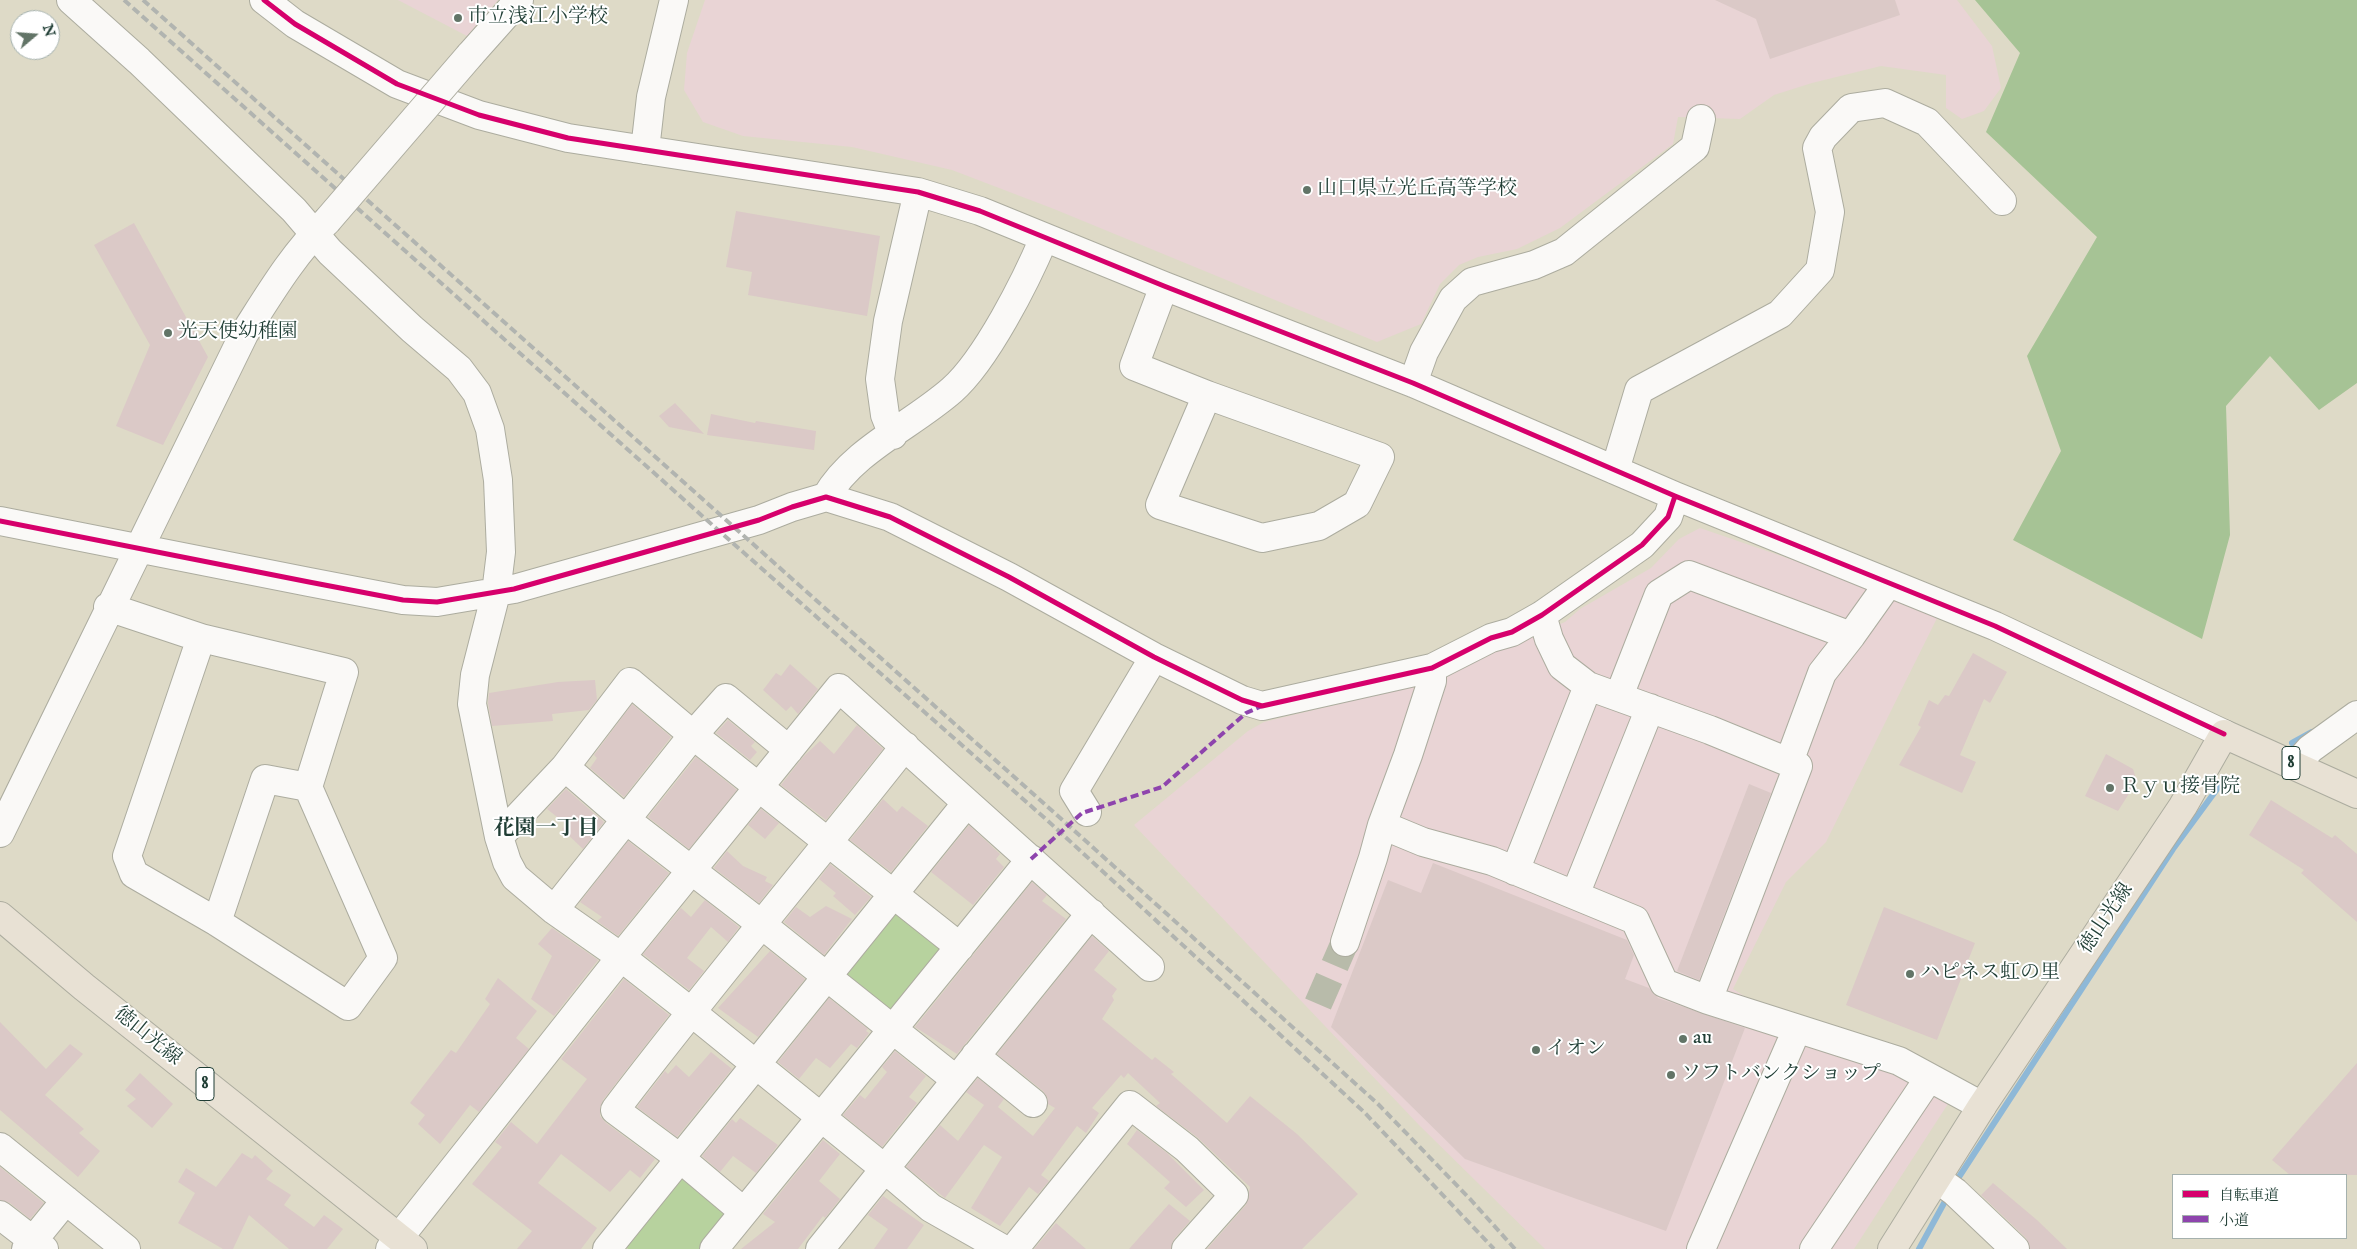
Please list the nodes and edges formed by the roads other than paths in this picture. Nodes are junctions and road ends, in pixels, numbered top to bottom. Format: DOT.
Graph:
graph roads {
  1 [pos="71,0"];
  2 [pos="264,0"];
  3 [pos="519,0"];
  4 [pos="674,0"];
  5 [pos="1701,119"];
  6 [pos="644,150"];
  7 [pos="918,192"];
  8 [pos="2002,201"];
  9 [pos="321,227"];
  10 [pos="1044,238"];
  11 [pos="1164,286"];
  12 [pos="1413,383"];
  13 [pos="1207,395"];
  14 [pos="893,435"];
  15 [pos="1615,470"];
  16 [pos="1675,496"];
  17 [pos="826,498"];
  18 [pos="0,520"];
  19 [pos="138,549"];
  20 [pos="1883,591"];
  21 [pos="496,593"];
  22 [pos="108,607"];
  23 [pos="1542,615"];
  24 [pos="1851,636"];
  25 [pos="201,638"];
  26 [pos="1154,657"];
  27 [pos="1432,668"];
  28 [pos="1588,686"];
  29 [pos="1619,696"];
  30 [pos="1650,708"];
  31 [pos="2357,714"];
  32 [pos="2224,734"];
  33 [pos="693,735"];
  34 [pos="906,746"];
  35 [pos="789,750"];
  36 [pos="1789,762"];
  37 [pos="2296,765"];
  38 [pos="565,767"];
  39 [pos="308,787"];
  40 [pos="760,788"];
  41 [pos="2357,794"];
  42 [pos="966,804"];
  43 [pos="1087,812"];
  44 [pos="625,819"];
  45 [pos="1382,825"];
  46 [pos="0,833"];
  47 [pos="499,837"];
  48 [pos="829,843"];
  49 [pos="1031,859"];
  50 [pos="1516,871"];
  51 [pos="692,872"];
  52 [pos="894,894"];
  53 [pos="1574,895"];
  54 [pos="554,910"];
  55 [pos="1091,913"];
  56 [pos="0,916"];
  57 [pos="218,922"];
  58 [pos="761,924"];
  59 [pos="1345,942"];
  60 [pos="960,946"];
  61 [pos="621,957"];
  62 [pos="1150,966"];
  63 [pos="827,977"];
  64 [pos="1708,1000"];
  65 [pos="690,1011"];
  66 [pos="1796,1029"];
  67 [pos="892,1030"];
  68 [pos="975,1056"];
  69 [pos="757,1066"];
  70 [pos="1929,1078"];
  71 [pos="955,1079"];
  72 [pos="1033,1103"];
  73 [pos="1982,1106"];
  74 [pos="823,1119"];
  75 [pos="0,1147"];
  76 [pos="681,1159"];
  77 [pos="885,1168"];
  78 [pos="1937,1179"];
  79 [pos="66,1200"];
  80 [pos="744,1212"];
  81 [pos="0,1215"];
  82 [pos="400,1245"];
  83 [pos="34,1246"];
  84 [pos="613,1247"];
  85 [pos="126,1249"];
  86 [pos="714,1249"];
  87 [pos="820,1249"];
  88 [pos="1003,1249"];
  89 [pos="1014,1249"];
  90 [pos="1186,1249"];
  91 [pos="1701,1249"];
  92 [pos="1814,1249"];
  93 [pos="1892,1249"];
  94 [pos="2015,1249"];
  1 -- 9 [label="street"];
  2 -- 6 [label="street"];
  3 -- 9 [label="street, bridge"];
  4 -- 6 [label="street"];
  5 -- 12 [label="street"];
  6 -- 7 [label="street"];
  7 -- 10 [label="street"];
  7 -- 14 [label="street"];
  8 -- 15 [label="street"];
  9 -- 19 [label="street"];
  9 -- 21 [label="street"];
  10 -- 11 [label="street"];
  10 -- 14 [label="street"];
  11 -- 12 [label="street"];
  11 -- 13 [label="street"];
  12 -- 15 [label="street"];
  13 -- 13 [label="street"];
  14 -- 17 [label="street"];
  15 -- 16 [label="street"];
  16 -- 23 [label="street"];
  16 -- 32 [label="street"];
  17 -- 21 [label="street"];
  17 -- 26 [label="street"];
  18 -- 19 [label="street"];
  19 -- 21 [label="street"];
  19 -- 22 [label="street"];
  20 -- 24 [label="street"];
  21 -- 47 [label="street"];
  22 -- 25 [label="street"];
  22 -- 46 [label="street"];
  23 -- 27 [label="street"];
  23 -- 28 [label="street"];
  24 -- 29 [label="street"];
  24 -- 36 [label="street"];
  25 -- 39 [label="street"];
  25 -- 57 [label="street"];
  26 -- 27 [label="street"];
  26 -- 43 [label="street"];
  27 -- 45 [label="street"];
  28 -- 29 [label="street"];
  28 -- 50 [label="street"];
  29 -- 30 [label="street"];
  30 -- 36 [label="street"];
  30 -- 53 [label="street"];
  31 -- 37 [label="street"];
  32 -- 37 [label="main road, 8"];
  32 -- 73 [label="main road, 徳山光線"];
  33 -- 35 [label="street"];
  33 -- 38 [label="street"];
  33 -- 40 [label="street"];
  33 -- 44 [label="street"];
  34 -- 35 [label="street"];
  34 -- 42 [label="street"];
  34 -- 48 [label="street"];
  35 -- 40 [label="street"];
  36 -- 64 [label="street"];
  37 -- 41 [label="main road, 8"];
  38 -- 44 [label="street"];
  38 -- 47 [label="street"];
  39 -- 57 [label="street"];
  39 -- 57 [label="street"];
  40 -- 48 [label="street"];
  40 -- 51 [label="street"];
  42 -- 49 [label="street"];
  42 -- 52 [label="street"];
  44 -- 51 [label="street"];
  44 -- 54 [label="street"];
  45 -- 50 [label="street"];
  45 -- 59 [label="street"];
  47 -- 54 [label="street"];
  48 -- 52 [label="street"];
  48 -- 58 [label="street"];
  49 -- 55 [label="street"];
  49 -- 60 [label="street"];
  50 -- 53 [label="street"];
  51 -- 58 [label="street"];
  51 -- 61 [label="street"];
  52 -- 60 [label="street"];
  52 -- 63 [label="street"];
  53 -- 64 [label="street"];
  54 -- 61 [label="street"];
  55 -- 62 [label="street"];
  55 -- 68 [label="street"];
  56 -- 82 [label="main road, 徳山光線 / 8"];
  58 -- 63 [label="street"];
  58 -- 65 [label="street"];
  60 -- 67 [label="street"];
  61 -- 65 [label="street"];
  61 -- 82 [label="street"];
  63 -- 67 [label="street"];
  63 -- 69 [label="street"];
  64 -- 66 [label="street"];
  65 -- 69 [label="street"];
  65 -- 76 [label="street"];
  66 -- 70 [label="street"];
  66 -- 91 [label="street"];
  67 -- 71 [label="street"];
  67 -- 74 [label="street"];
  68 -- 71 [label="street"];
  68 -- 72 [label="street"];
  69 -- 74 [label="street"];
  69 -- 76 [label="street"];
  70 -- 73 [label="street"];
  70 -- 92 [label="street"];
  71 -- 77 [label="street"];
  73 -- 78 [label="main road, 徳山光線"];
  74 -- 77 [label="street"];
  74 -- 80 [label="street"];
  75 -- 79 [label="street"];
  76 -- 80 [label="street"];
  76 -- 84 [label="street"];
  77 -- 87 [label="street"];
  77 -- 88 [label="street"];
  78 -- 93 [label="main road, 徳山光線"];
  78 -- 94 [label="street"];
  79 -- 83 [label="street"];
  79 -- 85 [label="street"];
  80 -- 86 [label="street"];
  81 -- 83 [label="street"];
  89 -- 90 [label="street"];
}
